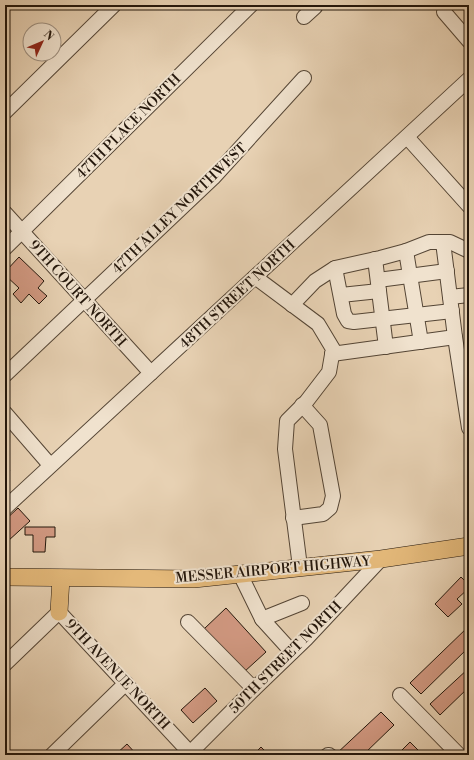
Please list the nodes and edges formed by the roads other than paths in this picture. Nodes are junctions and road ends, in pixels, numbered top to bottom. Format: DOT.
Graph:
graph roads {
  1 [pos="114,5"];
  2 [pos="251,5"];
  3 [pos="313,5"];
  4 [pos="444,12"];
  5 [pos="304,17"];
  6 [pos="469,41"];
  7 [pos="304,78"];
  8 [pos="469,79"];
  9 [pos="5,112"];
  10 [pos="407,137"];
  11 [pos="469,206"];
  12 [pos="5,213"];
  13 [pos="22,231"];
  14 [pos="443,242"];
  15 [pos="5,248"];
  16 [pos="406,251"];
  17 [pos="469,251"];
  18 [pos="375,259"];
  19 [pos="336,268"];
  20 [pos="447,271"];
  21 [pos="410,276"];
  22 [pos="255,277"];
  23 [pos="378,285"];
  24 [pos="341,295"];
  25 [pos="469,295"];
  26 [pos="450,297"];
  27 [pos="84,300"];
  28 [pos="292,305"];
  29 [pos="452,311"];
  30 [pos="417,314"];
  31 [pos="383,319"];
  32 [pos="456,337"];
  33 [pos="421,342"];
  34 [pos="386,347"];
  35 [pos="332,354"];
  36 [pos="151,373"];
  37 [pos="5,375"];
  38 [pos="302,405"];
  39 [pos="5,413"];
  40 [pos="469,428"];
  41 [pos="50,465"];
  42 [pos="5,508"];
  43 [pos="293,518"];
  44 [pos="469,546"];
  45 [pos="381,559"];
  46 [pos="300,568"];
  47 [pos="240,574"];
  48 [pos="5,577"];
  49 [pos="61,578"];
  50 [pos="302,603"];
  51 [pos="60,612"];
  52 [pos="262,619"];
  53 [pos="188,622"];
  54 [pos="292,652"];
  55 [pos="5,664"];
  56 [pos="126,683"];
  57 [pos="254,689"];
  58 [pos="400,695"];
  59 [pos="190,754"];
  60 [pos="52,755"];
  61 [pos="459,755"];
  1 -- 9 [label="street"];
  2 -- 13 [label="street, 47TH PLACE NORTH"];
  3 -- 5 [label="street"];
  4 -- 6 [label="street"];
  7 -- 27 [label="street, 47TH ALLEY NORTHWEST"];
  8 -- 10 [label="street, 48TH STREET NORTH"];
  10 -- 11 [label="street"];
  10 -- 22 [label="street, 48TH STREET NORTH"];
  12 -- 13 [label="street, 9TH COURT NORTH"];
  13 -- 15 [label="street, 47TH PLACE NORTH"];
  13 -- 27 [label="street, 9TH COURT NORTH"];
  14 -- 16 [label="street"];
  14 -- 17 [label="street"];
  14 -- 20 [label="street"];
  16 -- 18 [label="street"];
  16 -- 21 [label="street"];
  18 -- 19 [label="street"];
  18 -- 23 [label="street"];
  19 -- 24 [label="street"];
  19 -- 28 [label="street"];
  20 -- 21 [label="street"];
  20 -- 26 [label="street"];
  21 -- 23 [label="street"];
  21 -- 30 [label="street"];
  22 -- 28 [label="street"];
  22 -- 36 [label="street, 48TH STREET NORTH"];
  23 -- 24 [label="street"];
  23 -- 31 [label="street"];
  24 -- 31 [label="street"];
  25 -- 26 [label="street"];
  26 -- 29 [label="street"];
  27 -- 36 [label="street, 9TH COURT NORTH"];
  27 -- 37 [label="street, 47TH ALLEY NORTHWEST"];
  28 -- 35 [label="street"];
  29 -- 30 [label="street"];
  29 -- 32 [label="street"];
  30 -- 31 [label="street"];
  30 -- 33 [label="street"];
  31 -- 34 [label="street"];
  32 -- 33 [label="street"];
  32 -- 40 [label="street"];
  33 -- 34 [label="street"];
  34 -- 35 [label="street"];
  35 -- 38 [label="street"];
  36 -- 41 [label="street, 48TH STREET NORTH"];
  38 -- 43 [label="street"];
  38 -- 43 [label="street"];
  39 -- 41 [label="street"];
  41 -- 42 [label="street, 48TH STREET NORTH"];
  43 -- 46 [label="street"];
  44 -- 45 [label="main road, MESSER AIRPORT HIGHWAY"];
  45 -- 46 [label="main road, MESSER AIRPORT HIGHWAY"];
  45 -- 54 [label="street, 50TH STREET NORTH"];
  46 -- 47 [label="main road, MESSER AIRPORT HIGHWAY"];
  47 -- 49 [label="main road, MESSER AIRPORT HIGHWAY"];
  47 -- 52 [label="street"];
  48 -- 49 [label="main road, MESSER AIRPORT HIGHWAY"];
  49 -- 51 [label="main road"];
  50 -- 52 [label="street"];
  51 -- 55 [label="street"];
  51 -- 56 [label="street, 9TH AVENUE NORTH"];
  52 -- 54 [label="street"];
  53 -- 57 [label="street"];
  54 -- 57 [label="street, 50TH STREET NORTH"];
  56 -- 59 [label="street, 9TH AVENUE NORTH"];
  56 -- 60 [label="street"];
  57 -- 59 [label="street, 50TH STREET NORTH"];
  58 -- 61 [label="street"];
}
